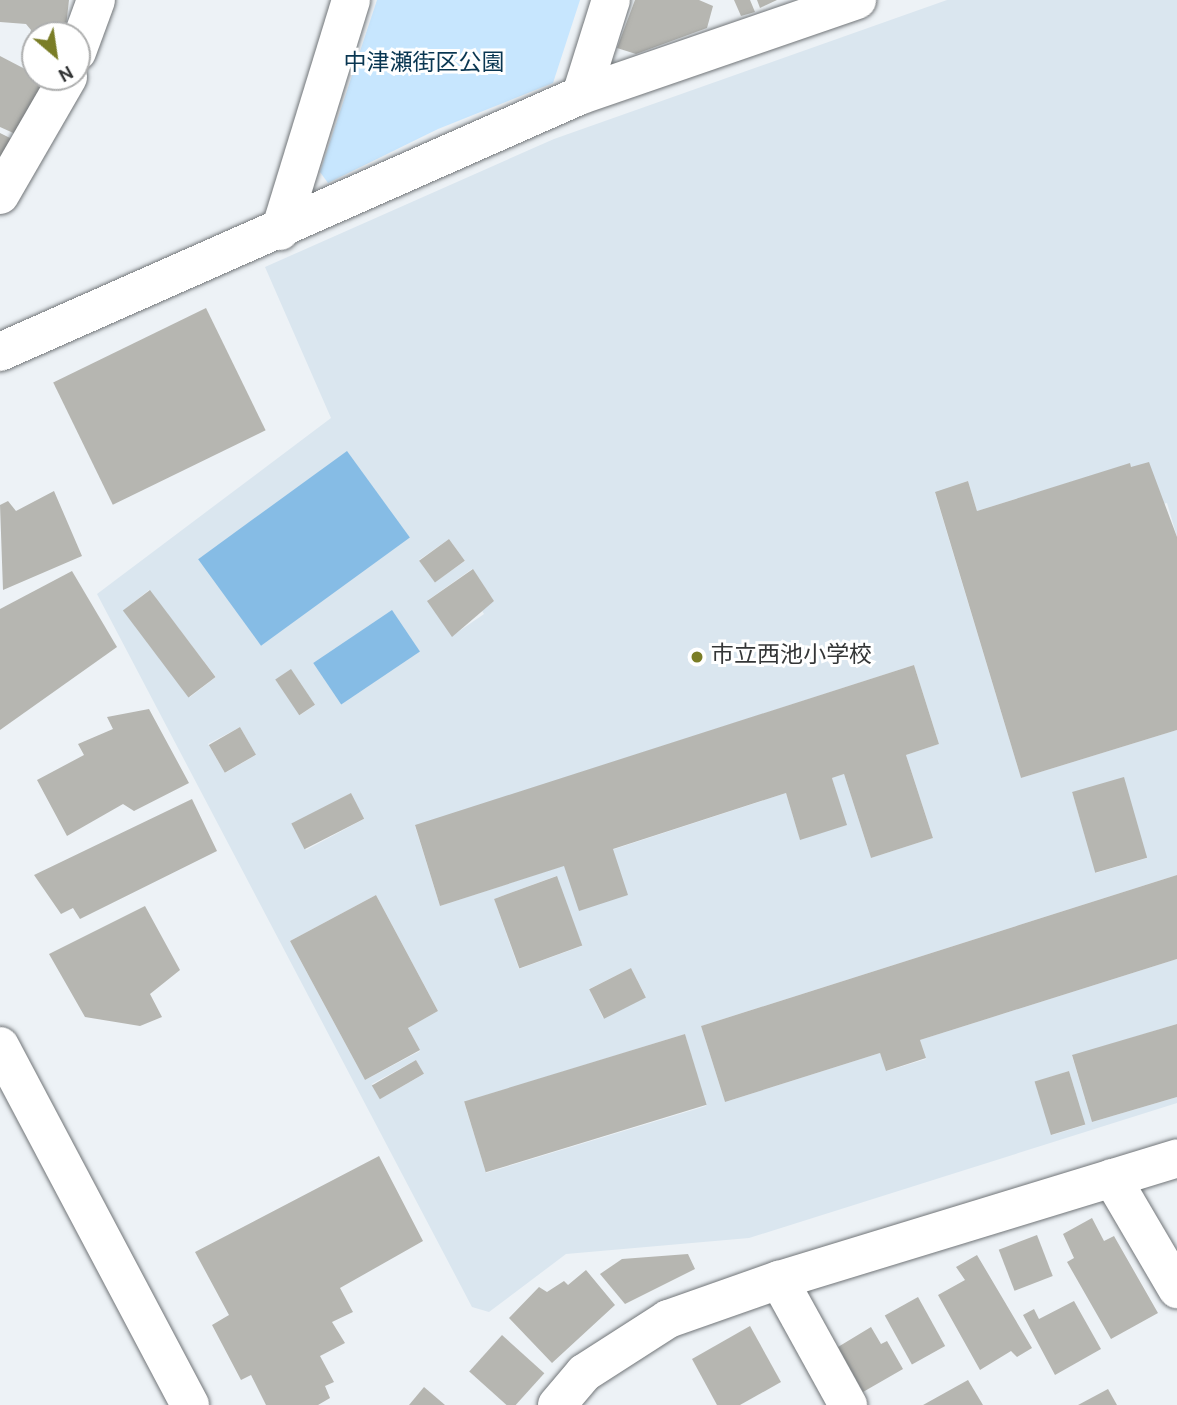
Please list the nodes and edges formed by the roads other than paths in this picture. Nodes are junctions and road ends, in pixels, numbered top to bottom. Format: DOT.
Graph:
graph roads {
  1 [pos="96,0"];
  2 [pos="351,0"];
  3 [pos="611,0"];
  4 [pos="857,0"];
  5 [pos="88,21"];
  6 [pos="60,91"];
  7 [pos="580,95"];
  8 [pos="0,195"];
  9 [pos="280,231"];
  10 [pos="0,352"];
  11 [pos="0,1046"];
  12 [pos="1177,1158"];
  13 [pos="1112,1178"];
  14 [pos="779,1280"];
  15 [pos="1177,1289"];
  16 [pos="190,1405"];
  17 [pos="557,1405"];
  18 [pos="848,1405"];
  1 -- 5 [label="street"];
  2 -- 9 [label="street"];
  3 -- 7 [label="street"];
  4 -- 7 [label="street"];
  6 -- 8 [label="street"];
  7 -- 9 [label="street"];
  9 -- 10 [label="street"];
  11 -- 16 [label="street"];
  12 -- 13 [label="street"];
  13 -- 14 [label="street"];
  13 -- 15 [label="street"];
  14 -- 17 [label="street"];
  14 -- 18 [label="street"];
}
